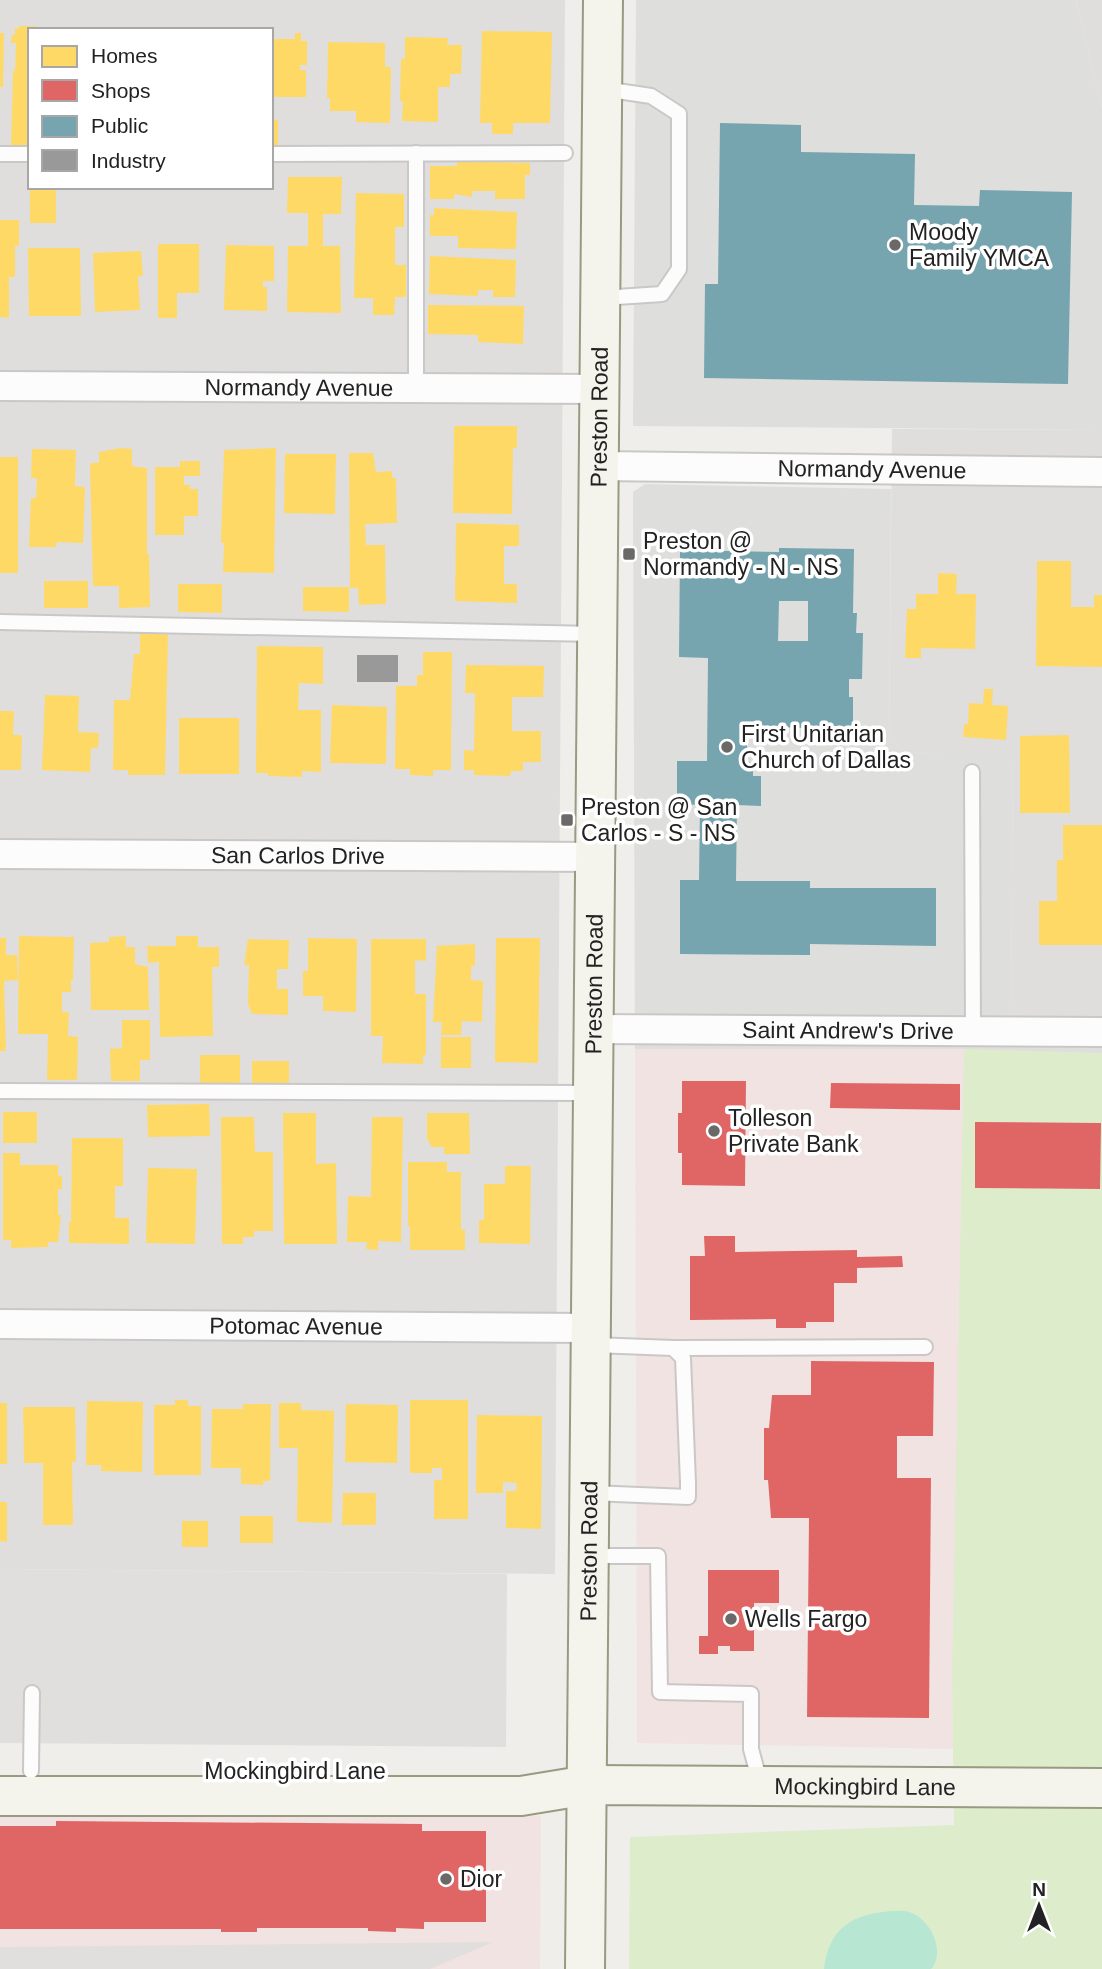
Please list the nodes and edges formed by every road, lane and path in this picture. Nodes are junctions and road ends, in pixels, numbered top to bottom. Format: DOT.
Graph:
graph roads {
  1 [pos="603,0"];
  2 [pos="603,89"];
  3 [pos="416,153"];
  4 [pos="565,153"];
  5 [pos="0,154"];
  6 [pos="28,154"];
  7 [pos="273,154"];
  8 [pos="601,298"];
  9 [pos="0,386"];
  10 [pos="416,388"];
  11 [pos="600,389"];
  12 [pos="599,466"];
  13 [pos="1102,472"];
  14 [pos="0,622"];
  15 [pos="598,634"];
  16 [pos="972,772"];
  17 [pos="0,854"];
  18 [pos="596,857"];
  19 [pos="594,1029"];
  20 [pos="973,1032"];
  21 [pos="1102,1032"];
  22 [pos="0,1091"];
  23 [pos="593,1093"];
  24 [pos="0,1324"];
  25 [pos="592,1337"];
  26 [pos="673,1348"];
  27 [pos="925,1348"];
  28 [pos="591,1493"];
  29 [pos="590,1556"];
  30 [pos="32,1693"];
  31 [pos="16,1783"];
  32 [pos="588,1784"];
  33 [pos="761,1787"];
  34 [pos="1102,1788"];
  35 [pos="585,1969"];
  1 -- 2 [label="main road, Preston Road"];
  2 -- 8 [label="main road, Preston Road"];
  2 -- 8 [label="lane"];
  3 -- 4 [label="lane"];
  3 -- 7 [label="lane"];
  3 -- 10 [label="lane"];
  5 -- 6 [label="lane"];
  8 -- 11 [label="main road, Preston Road"];
  9 -- 10 [label="street, Normandy Avenue"];
  10 -- 11 [label="street, Normandy Avenue"];
  11 -- 12 [label="main road, Preston Road"];
  12 -- 13 [label="street, Normandy Avenue"];
  12 -- 15 [label="main road, Preston Road"];
  14 -- 15 [label="lane"];
  15 -- 18 [label="main road, Preston Road"];
  16 -- 20 [label="lane"];
  17 -- 18 [label="street, San Carlos Drive"];
  18 -- 19 [label="main road, Preston Road"];
  19 -- 20 [label="street, Saint Andrew's Drive"];
  19 -- 23 [label="main road, Preston Road"];
  20 -- 21 [label="street, Saint Andrew's Drive"];
  22 -- 23 [label="lane"];
  23 -- 25 [label="main road, Preston Road"];
  24 -- 25 [label="street, Potomac Avenue"];
  25 -- 26 [label="lane"];
  25 -- 28 [label="main road, Preston Road"];
  26 -- 27 [label="lane"];
  26 -- 28 [label="lane"];
  28 -- 29 [label="main road, Preston Road"];
  29 -- 32 [label="main road, Preston Road"];
  29 -- 33 [label="lane"];
  30 -- 31 [label="lane"];
  31 -- 32 [label="main road, Mockingbird Lane"];
  32 -- 33 [label="main road, Mockingbird Lane"];
  32 -- 35 [label="main road, Preston Road"];
  33 -- 34 [label="main road, Mockingbird Lane"];
}
